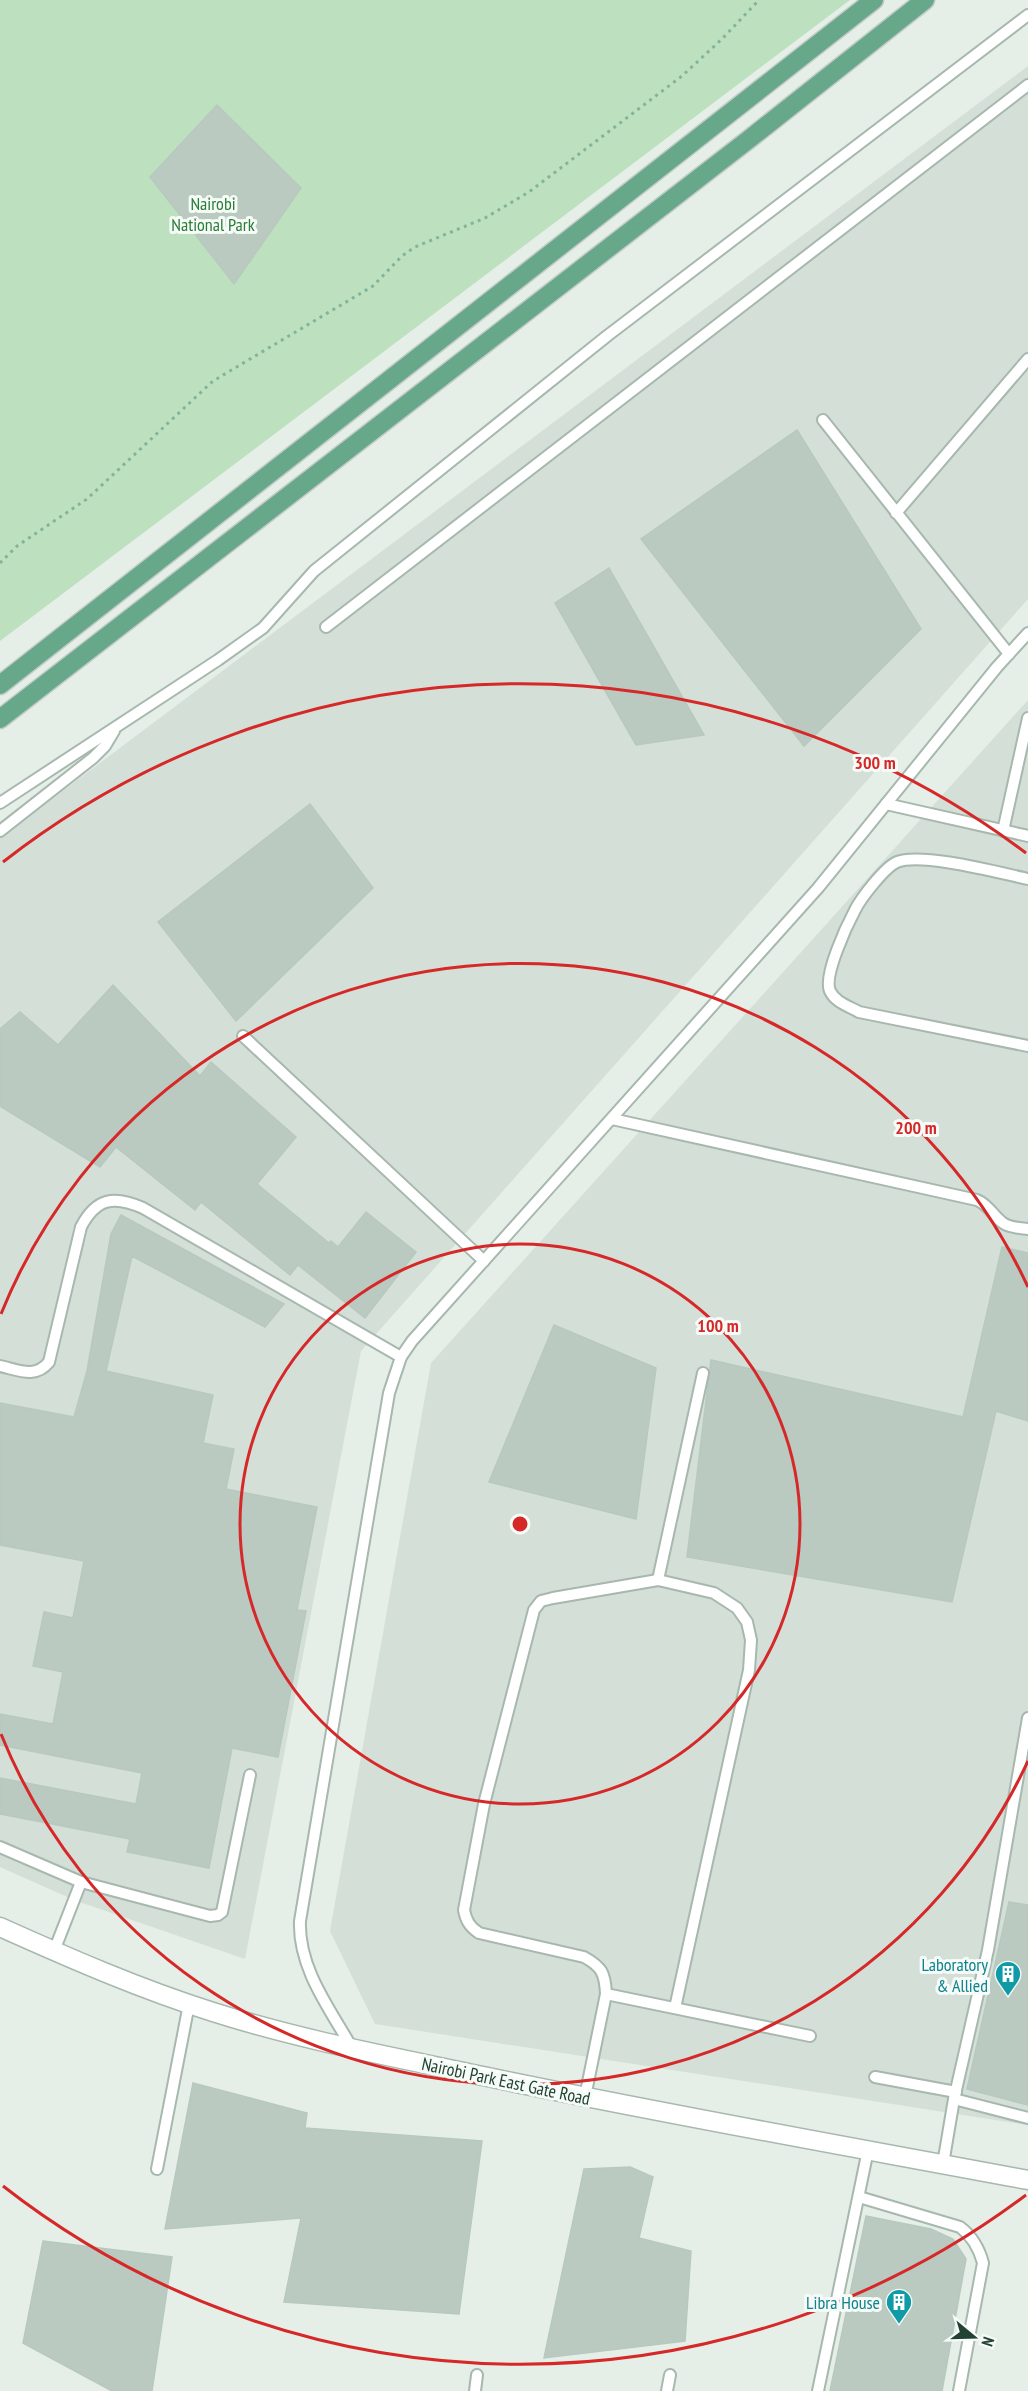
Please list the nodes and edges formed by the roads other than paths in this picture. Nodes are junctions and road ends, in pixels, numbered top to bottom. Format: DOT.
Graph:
graph roads {
  1 [pos="874,0"];
  2 [pos="925,0"];
  3 [pos="1028,15"];
  4 [pos="1028,85"];
  5 [pos="1028,359"];
  6 [pos="823,420"];
  7 [pos="896,513"];
  8 [pos="326,627"];
  9 [pos="1028,633"];
  10 [pos="1009,654"];
  11 [pos="0,685"];
  12 [pos="1028,717"];
  13 [pos="0,719"];
  14 [pos="116,727"];
  15 [pos="0,803"];
  16 [pos="886,804"];
  17 [pos="0,831"];
  18 [pos="1003,831"];
  19 [pos="1028,836"];
  20 [pos="1028,879"];
  21 [pos="243,1036"];
  22 [pos="1028,1046"];
  23 [pos="612,1119"];
  24 [pos="1028,1228"];
  25 [pos="484,1261"];
  26 [pos="401,1358"];
  27 [pos="0,1366"];
  28 [pos="703,1373"];
  29 [pos="658,1580"];
  30 [pos="1028,1718"];
  31 [pos="250,1775"];
  32 [pos="0,1847"];
  33 [pos="81,1882"];
  34 [pos="0,1927"];
  35 [pos="54,1951"];
  36 [pos="606,1994"];
  37 [pos="189,2004"];
  38 [pos="675,2008"];
  39 [pos="810,2036"];
  40 [pos="352,2048"];
  41 [pos="875,2077"];
  42 [pos="955,2095"];
  43 [pos="585,2097"];
  44 [pos="1028,2118"];
  45 [pos="868,2150"];
  46 [pos="943,2164"];
  47 [pos="157,2169"];
  48 [pos="1028,2180"];
  49 [pos="859,2197"];
  50 [pos="477,2375"];
  51 [pos="670,2375"];
  52 [pos="475,2391"];
  53 [pos="667,2391"];
  54 [pos="818,2391"];
  55 [pos="959,2391"];
  1 -- 11 [label="main road"];
  2 -- 13 [label="main road"];
  3 -- 14 [label="lane"];
  4 -- 8 [label="lane"];
  5 -- 7 [label="lane"];
  6 -- 7 [label="lane"];
  7 -- 10 [label="lane"];
  9 -- 10 [label="lane"];
  10 -- 16 [label="lane"];
  12 -- 18 [label="lane"];
  14 -- 15 [label="lane"];
  14 -- 17 [label="lane"];
  16 -- 18 [label="lane"];
  16 -- 23 [label="lane"];
  18 -- 19 [label="lane"];
  20 -- 22 [label="lane"];
  21 -- 25 [label="lane"];
  23 -- 24 [label="lane"];
  23 -- 25 [label="lane"];
  25 -- 26 [label="lane"];
  26 -- 27 [label="lane"];
  26 -- 40 [label="lane"];
  28 -- 29 [label="lane"];
  29 -- 36 [label="lane"];
  29 -- 38 [label="lane"];
  30 -- 42 [label="lane"];
  31 -- 33 [label="lane"];
  32 -- 33 [label="lane"];
  33 -- 35 [label="lane"];
  34 -- 35 [label="street, Nairobi Park East Gate Road"];
  35 -- 37 [label="street, Nairobi Park East Gate Road"];
  36 -- 38 [label="lane"];
  36 -- 43 [label="lane"];
  37 -- 40 [label="street, Nairobi Park East Gate Road"];
  37 -- 47 [label="lane"];
  38 -- 39 [label="lane"];
  40 -- 43 [label="street, Nairobi Park East Gate Road"];
  41 -- 42 [label="lane"];
  42 -- 44 [label="lane"];
  42 -- 46 [label="lane"];
  43 -- 45 [label="street, Nairobi Park East Gate Road"];
  45 -- 46 [label="street, Nairobi Park East Gate Road"];
  45 -- 49 [label="lane"];
  46 -- 48 [label="street, Nairobi Park East Gate Road"];
  49 -- 54 [label="lane"];
  49 -- 55 [label="lane"];
  50 -- 52 [label="lane"];
  51 -- 53 [label="lane"];
}
